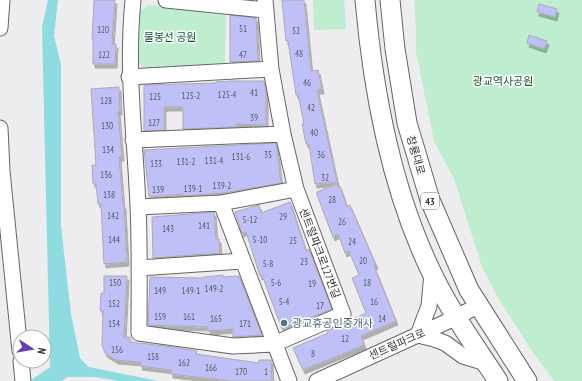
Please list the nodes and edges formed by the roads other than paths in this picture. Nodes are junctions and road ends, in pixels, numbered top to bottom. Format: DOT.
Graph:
graph roads {
  1 [pos="2,0"];
  2 [pos="133,0"];
  3 [pos="166,0"];
  4 [pos="365,0"];
  5 [pos="390,0"];
  6 [pos="265,5"];
  7 [pos="0,28"];
  8 [pos="271,69"];
  9 [pos="129,77"];
  10 [pos="0,128"];
  11 [pos="283,134"];
  12 [pos="133,140"];
  13 [pos="296,189"];
  14 [pos="221,203"];
  15 [pos="138,207"];
  16 [pos="242,260"];
  17 [pos="139,268"];
  18 [pos="432,273"];
  19 [pos="478,306"];
  20 [pos="457,317"];
  21 [pos="18,329"];
  22 [pos="418,335"];
  23 [pos="274,344"];
  24 [pos="486,363"];
  25 [pos="22,369"];
  26 [pos="23,381"];
  27 [pos="289,381"];
  28 [pos="317,381"];
  29 [pos="498,381"];
  30 [pos="527,381"];
  1 -- 7 [label="street"];
  2 -- 9 [label="street, 센트럴파크로127번길"];
  3 -- 6 [label="street, 센트럴파크로127번길"];
  4 -- 18 [label="main road, 43"];
  5 -- 19 [label="main road, 창룡대로 / 43"];
  6 -- 8 [label="street, 센트럴파크로127번길"];
  8 -- 9 [label="street"];
  8 -- 11 [label="street, 센트럴파크로127번길"];
  9 -- 12 [label="street, 센트럴파크로127번길"];
  10 -- 21 [label="street"];
  11 -- 12 [label="street"];
  11 -- 13 [label="street, 센트럴파크로127번길"];
  12 -- 15 [label="street, 센트럴파크로127번길"];
  13 -- 14 [label="street"];
  13 -- 23 [label="street, 센트럴파크로127번길"];
  14 -- 15 [label="street"];
  14 -- 16 [label="street"];
  15 -- 17 [label="street, 센트럴파크로127번길"];
  16 -- 17 [label="street"];
  16 -- 23 [label="street"];
  17 -- 23 [label="street, 센트럴파크로127번길"];
  18 -- 20 [label="main road, 43"];
  18 -- 22 [label="street"];
  19 -- 20 [label="street, 센트럴파크로"];
  19 -- 30 [label="main road, 창룡대로 / 43"];
  20 -- 22 [label="street, 센트럴파크로"];
  20 -- 24 [label="main road, 43"];
  22 -- 24 [label="street"];
  22 -- 28 [label="street, 센트럴파크로"];
  23 -- 27 [label="street"];
  24 -- 29 [label="main road, 43"];
  25 -- 26 [label="street"];
}
